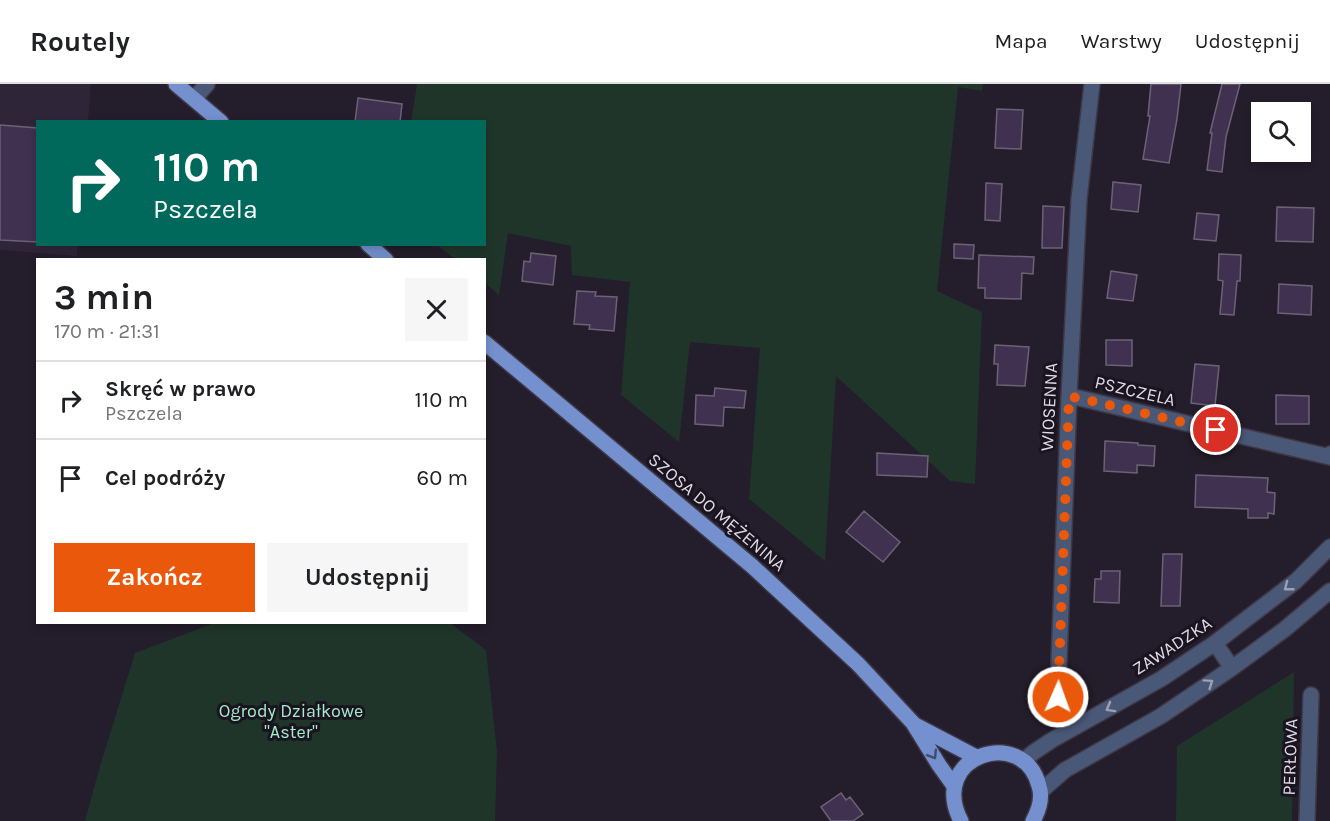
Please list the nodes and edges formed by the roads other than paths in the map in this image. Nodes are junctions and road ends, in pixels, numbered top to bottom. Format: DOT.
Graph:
graph roads {
  1 [pos="176,84"];
  2 [pos="207,84"];
  3 [pos="1092,84"];
  4 [pos="194,99"];
  5 [pos="219,120"];
  6 [pos="370,246"];
  7 [pos="384,258"];
  8 [pos="486,344"];
  9 [pos="1069,397"];
  10 [pos="1330,454"];
  11 [pos="1330,547"];
  12 [pos="1330,591"];
  13 [pos="1215,642"];
  14 [pos="1232,668"];
  15 [pos="1311,695"];
  16 [pos="913,723"];
  17 [pos="1072,729"];
  18 [pos="976,757"];
  19 [pos="1023,760"];
  20 [pos="954,786"];
  21 [pos="1041,791"];
  22 [pos="961,821"];
  23 [pos="1033,821"];
  24 [pos="1307,821"];
  1 -- 4 [label="main road"];
  2 -- 4 [label="street"];
  3 -- 9 [label="street, WIOSENNA"];
  4 -- 5 [label="main road"];
  6 -- 7 [label="main road"];
  8 -- 16 [label="main road, SZOSA DO MĘŻENINA"];
  9 -- 10 [label="street, PSZCZELA"];
  9 -- 17 [label="street, WIOSENNA"];
  11 -- 13 [label="street, ZAWADZKA, one-way"];
  12 -- 14 [label="street"];
  13 -- 14 [label="street"];
  13 -- 17 [label="street, ZAWADZKA, one-way"];
  21 -- 14 [label="street, one-way"];
  15 -- 24 [label="street, PERŁOWA"];
  16 -- 18 [label="main road, SZOSA DO MĘŻENINA"];
  16 -- 20 [label="main road, SZOSA DO MĘŻENINA, one-way"];
  17 -- 19 [label="street, ZAWADZKA"];
  18 -- 19 [label="main road"];
  18 -- 20 [label="main road"];
  19 -- 21 [label="main road"];
  20 -- 22 [label="main road"];
  21 -- 23 [label="main road"];
}
